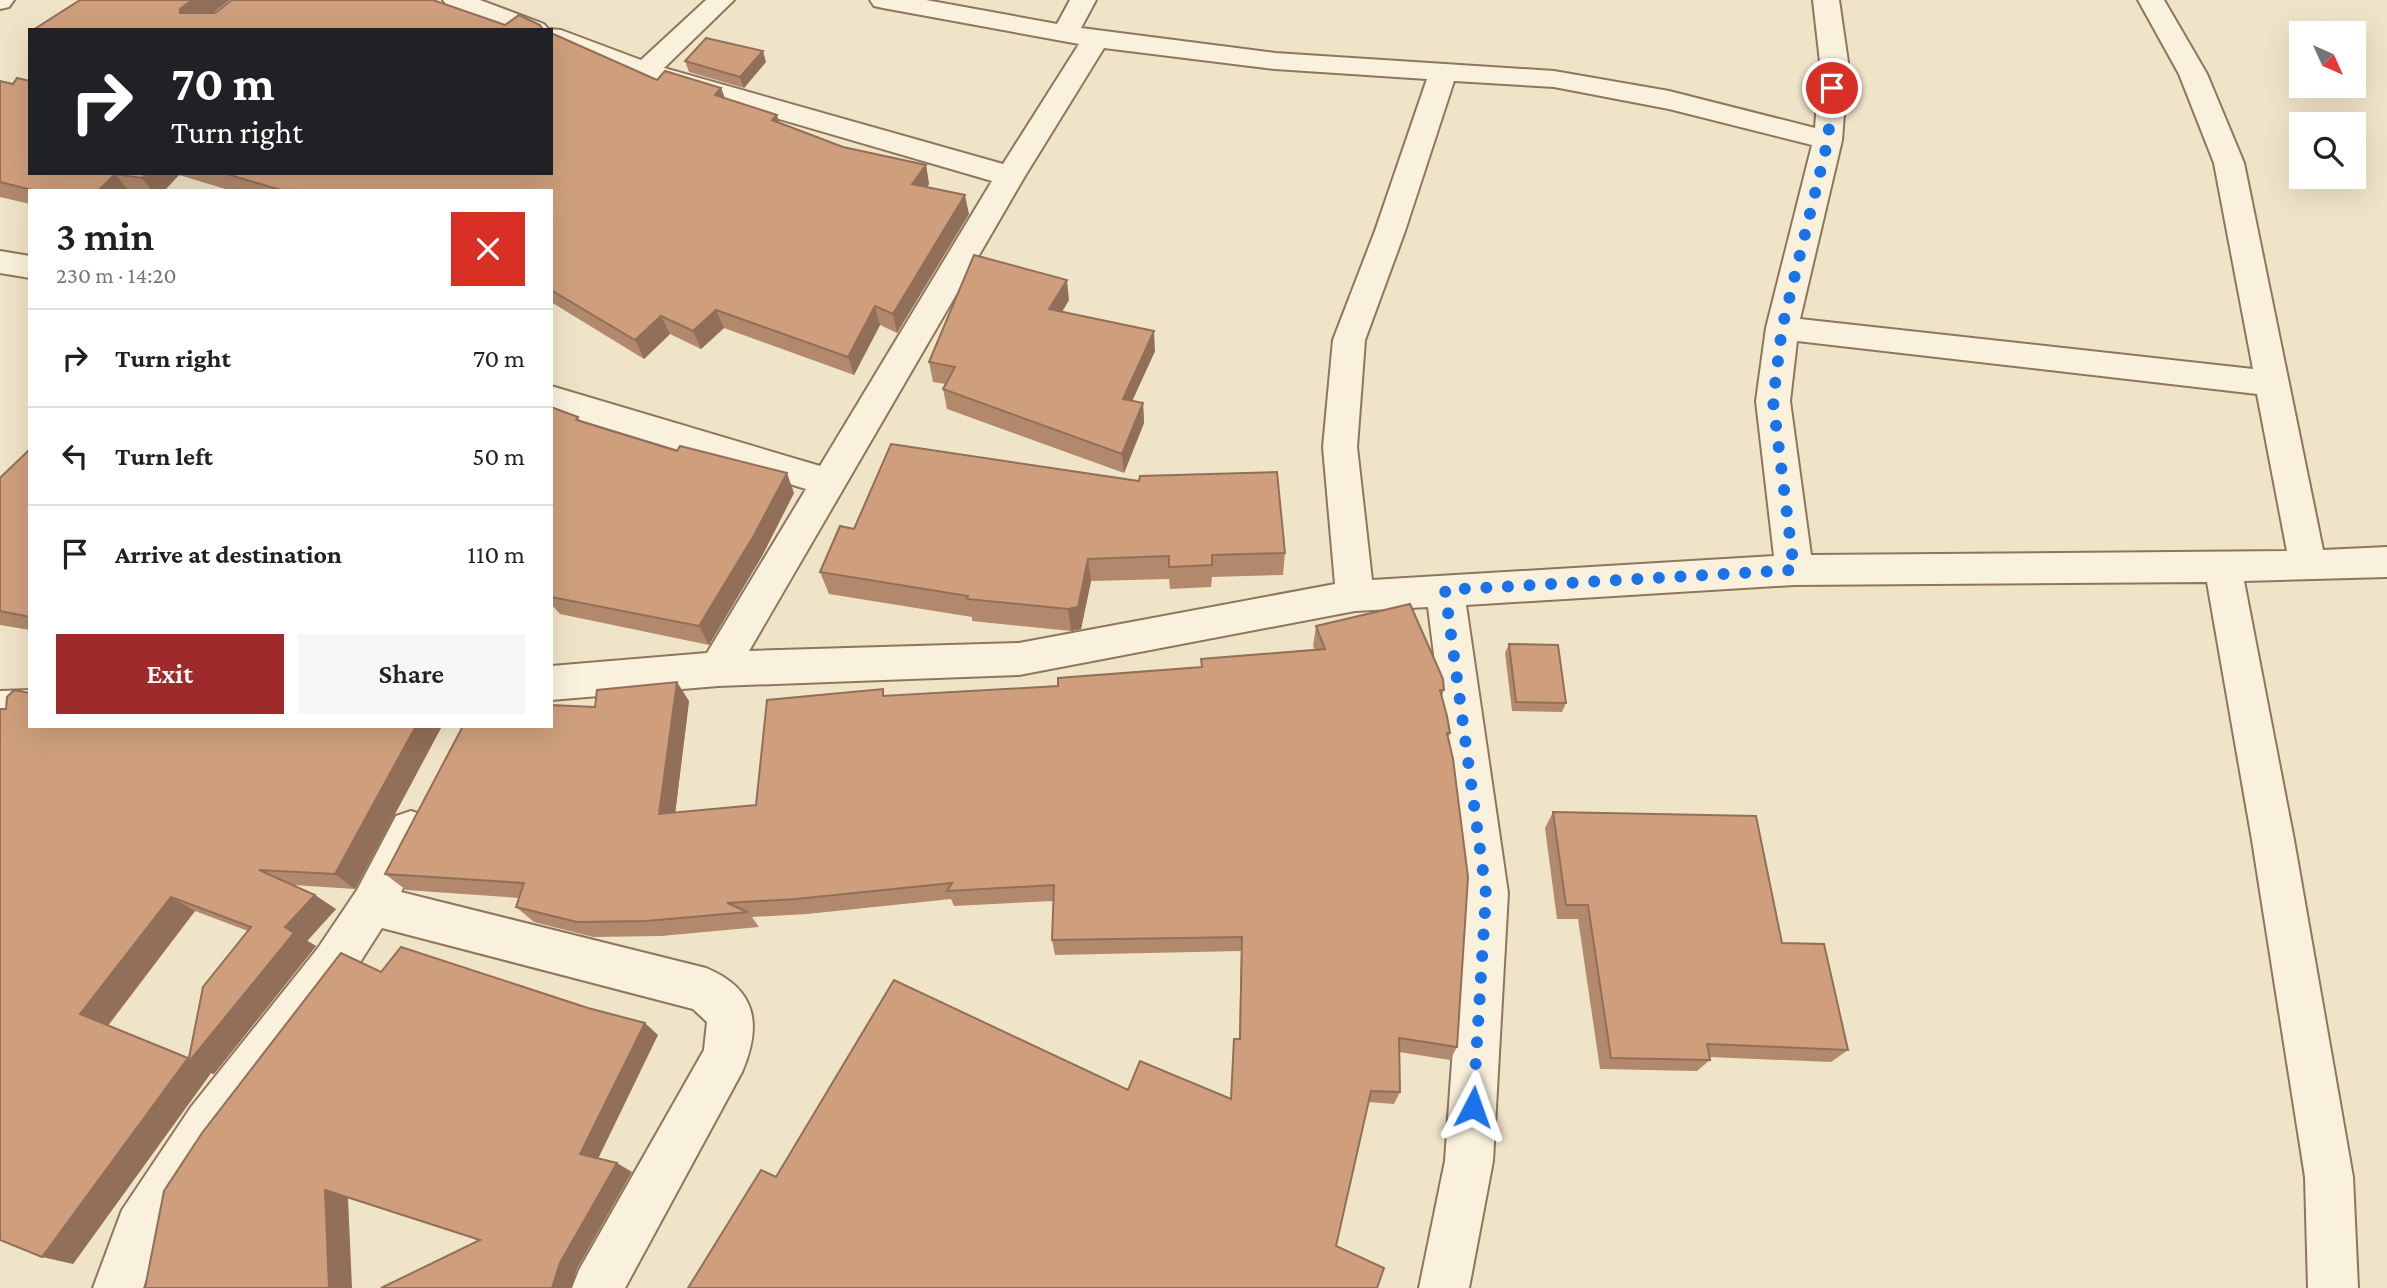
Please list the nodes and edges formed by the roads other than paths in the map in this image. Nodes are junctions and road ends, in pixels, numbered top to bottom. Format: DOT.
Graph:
graph roads {
  1 [pos="456,0"];
  2 [pos="721,0"];
  3 [pos="883,0"];
  4 [pos="1083,0"];
  5 [pos="1826,0"];
  6 [pos="2151,0"];
  7 [pos="530,28"];
  8 [pos="1080,36"];
  9 [pos="553,37"];
  10 [pos="645,71"];
  11 [pos="1443,72"];
  12 [pos="1828,140"];
  13 [pos="1010,176"];
  14 [pos="0,262"];
  15 [pos="28,267"];
  16 [pos="1782,328"];
  17 [pos="2272,383"];
  18 [pos="553,399"];
  19 [pos="829,483"];
  20 [pos="2387,562"];
  21 [pos="2223,566"];
  22 [pos="2308,566"];
  23 [pos="1794,570"];
  24 [pos="1445,590"];
  25 [pos="1354,596"];
  26 [pos="718,669"];
  27 [pos="553,683"];
  28 [pos="28,707"];
  29 [pos="0,708"];
  30 [pos="429,798"];
  31 [pos="372,905"];
  32 [pos="118,1288"];
  33 [pos="597,1288"];
  34 [pos="1444,1288"];
  35 [pos="2333,1288"];
  1 -- 7 [label="street"];
  2 -- 10 [label="street"];
  3 -- 8 [label="street"];
  4 -- 8 [label="street"];
  5 -- 12 [label="street"];
  6 -- 17 [label="street"];
  8 -- 11 [label="street"];
  8 -- 13 [label="street"];
  9 -- 10 [label="street"];
  10 -- 13 [label="street"];
  11 -- 12 [label="street"];
  11 -- 25 [label="street"];
  12 -- 16 [label="street"];
  13 -- 19 [label="street"];
  14 -- 15 [label="street"];
  16 -- 17 [label="street"];
  16 -- 23 [label="street"];
  17 -- 22 [label="street"];
  18 -- 19 [label="street"];
  19 -- 26 [label="street"];
  20 -- 22 [label="street"];
  21 -- 22 [label="street"];
  21 -- 23 [label="street"];
  21 -- 35 [label="street"];
  23 -- 24 [label="street"];
  24 -- 25 [label="street"];
  24 -- 34 [label="street"];
  25 -- 26 [label="street"];
  26 -- 27 [label="street"];
  28 -- 29 [label="street"];
  30 -- 31 [label="street"];
  31 -- 32 [label="street"];
  31 -- 33 [label="street"];
}
